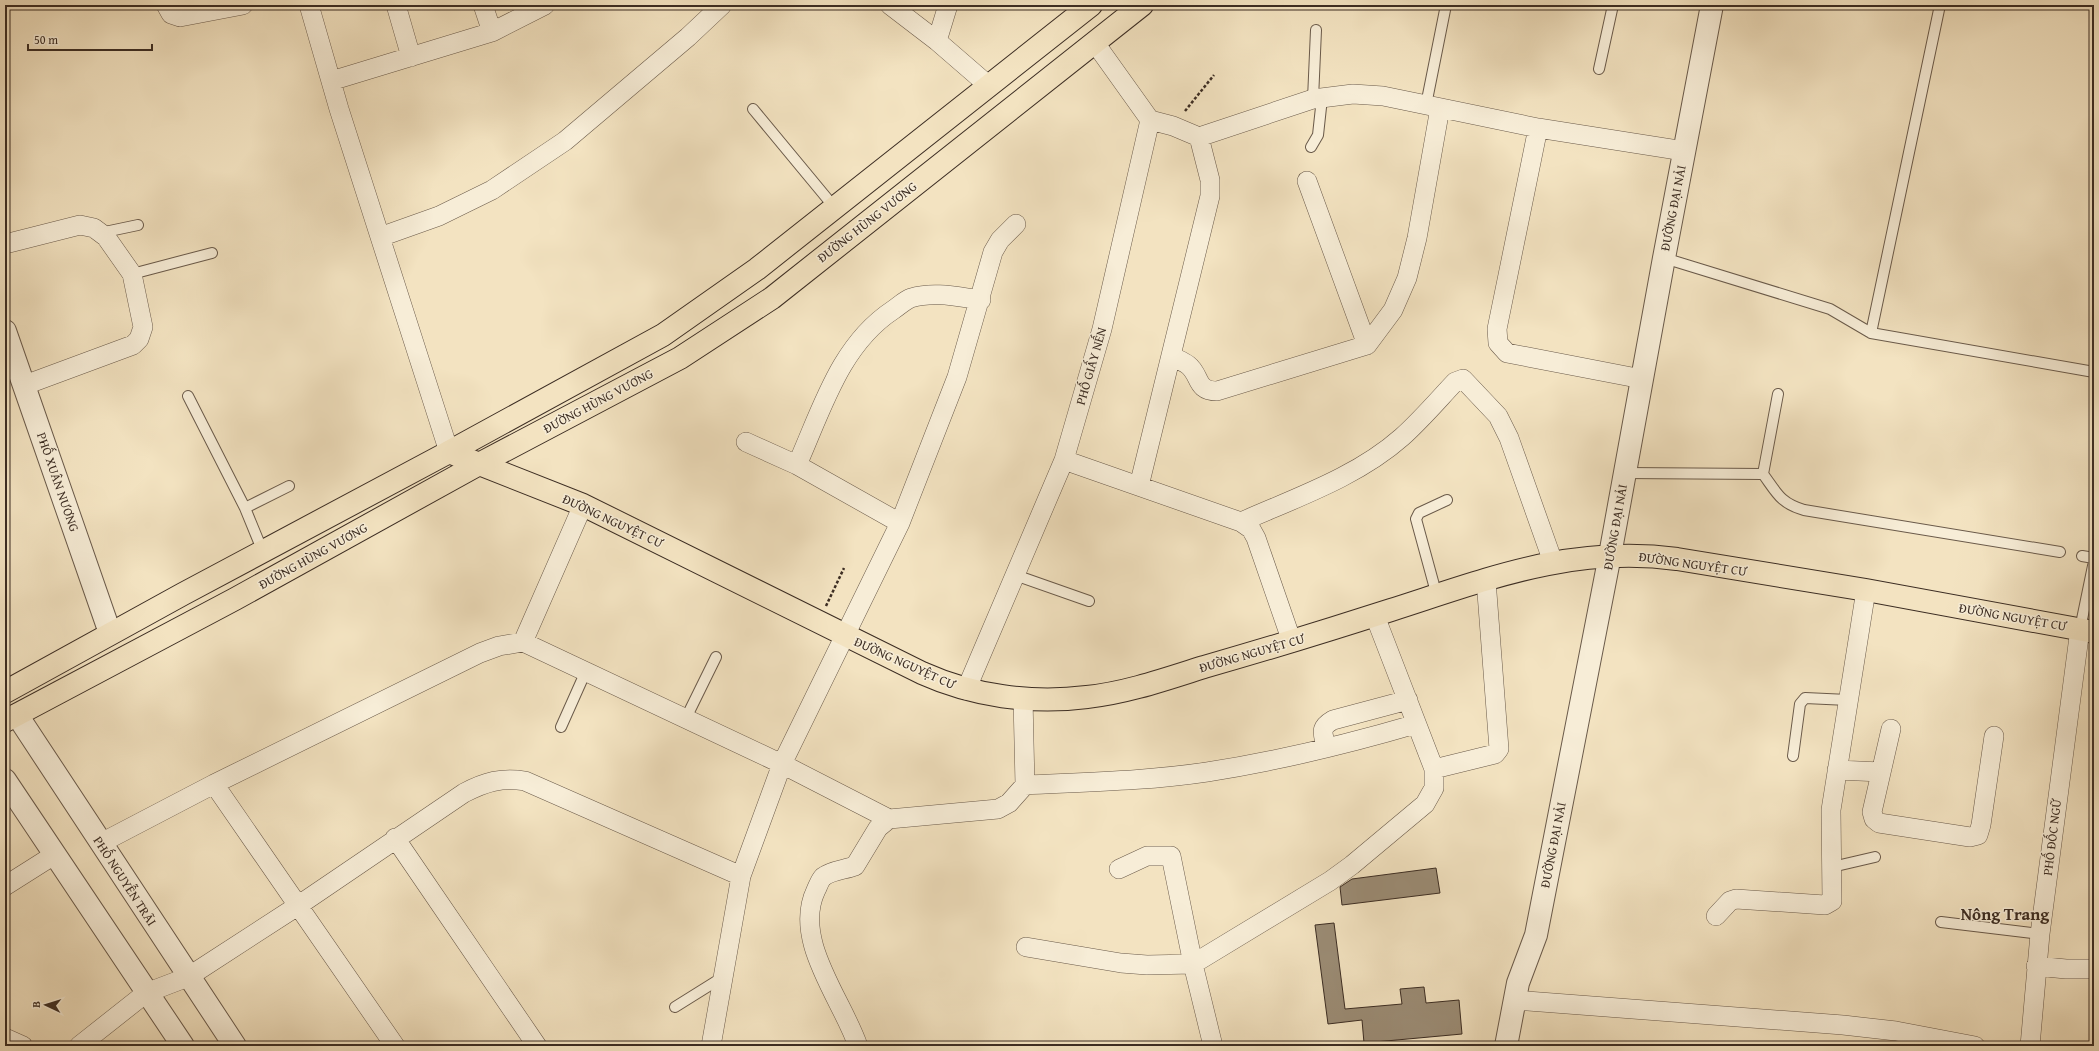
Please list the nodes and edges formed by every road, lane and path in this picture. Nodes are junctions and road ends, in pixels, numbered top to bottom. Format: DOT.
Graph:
graph roads {
  1 [pos="166,5"];
  2 [pos="243,5"];
  3 [pos="309,5"];
  4 [pos="396,5"];
  5 [pos="483,5"];
  6 [pos="545,5"];
  7 [pos="722,5"];
  8 [pos="890,5"];
  9 [pos="948,5"];
  10 [pos="1091,5"];
  11 [pos="1100,5"];
  12 [pos="1142,5"];
  13 [pos="1446,5"];
  14 [pos="1613,5"];
  15 [pos="1712,5"];
  16 [pos="1940,5"];
  17 [pos="1116,26"];
  18 [pos="1316,30"];
  19 [pos="492,32"];
  20 [pos="937,41"];
  21 [pos="1096,43"];
  22 [pos="411,57"];
  23 [pos="1599,69"];
  24 [pos="1214,75"];
  25 [pos="331,81"];
  26 [pos="989,86"];
  27 [pos="1318,98"];
  28 [pos="1433,106"];
  29 [pos="753,109"];
  30 [pos="1150,120"];
  31 [pos="1173,126"];
  32 [pos="1538,128"];
  33 [pos="1199,137"];
  34 [pos="1311,147"];
  35 [pos="1684,151"];
  36 [pos="1307,181"];
  37 [pos="835,208"];
  38 [pos="1016,224"];
  39 [pos="138,225"];
  40 [pos="100,232"];
  41 [pos="380,237"];
  42 [pos="5,244"];
  43 [pos="212,253"];
  44 [pos="1664,258"];
  45 [pos="132,274"];
  46 [pos="981,300"];
  47 [pos="5,331"];
  48 [pos="1872,333"];
  49 [pos="1367,345"];
  50 [pos="1171,356"];
  51 [pos="2094,372"];
  52 [pos="1642,379"];
  53 [pos="25,385"];
  54 [pos="1778,394"];
  55 [pos="188,396"];
  56 [pos="746,442"];
  57 [pos="449,452"];
  58 [pos="1064,460"];
  59 [pos="479,464"];
  60 [pos="797,465"];
  61 [pos="1625,473"];
  62 [pos="1763,474"];
  63 [pos="289,486"];
  64 [pos="1139,486"];
  65 [pos="1447,500"];
  66 [pos="583,505"];
  67 [pos="245,508"];
  68 [pos="1241,522"];
  69 [pos="900,523"];
  70 [pos="263,552"];
  71 [pos="2060,552"];
  72 [pos="1610,555"];
  73 [pos="2082,556"];
  74 [pos="2094,558"];
  75 [pos="2094,561"];
  76 [pos="1553,562"];
  77 [pos="844,568"];
  78 [pos="1015,575"];
  79 [pos="1486,580"];
  80 [pos="2091,586"];
  81 [pos="1866,590"];
  82 [pos="1437,596"];
  83 [pos="1089,601"];
  84 [pos="1375,616"];
  85 [pos="817,622"];
  86 [pos="2087,631"];
  87 [pos="110,633"];
  88 [pos="846,636"];
  89 [pos="523,642"];
  90 [pos="1292,642"];
  91 [pos="716,657"];
  92 [pos="586,671"];
  93 [pos="966,690"];
  94 [pos="5,692"];
  95 [pos="1023,698"];
  96 [pos="1408,700"];
  97 [pos="1848,700"];
  98 [pos="11,718"];
  99 [pos="686,718"];
  100 [pos="1416,724"];
  101 [pos="561,727"];
  102 [pos="1891,729"];
  103 [pos="1994,736"];
  104 [pos="1326,747"];
  105 [pos="1792,756"];
  106 [pos="782,764"];
  107 [pos="1434,769"];
  108 [pos="1837,770"];
  109 [pos="1881,772"];
  110 [pos="5,780"];
  111 [pos="214,784"];
  112 [pos="1026,785"];
  113 [pos="889,819"];
  114 [pos="395,838"];
  115 [pos="101,843"];
  116 [pos="54,855"];
  117 [pos="1875,857"];
  118 [pos="1832,867"];
  119 [pos="1119,869"];
  120 [pos="741,876"];
  121 [pos="5,886"];
  122 [pos="299,905"];
  123 [pos="1716,916"];
  124 [pos="1941,922"];
  125 [pos="2040,934"];
  126 [pos="1026,947"];
  127 [pos="1193,964"];
  128 [pos="2036,966"];
  129 [pos="2094,969"];
  130 [pos="188,977"];
  131 [pos="723,977"];
  132 [pos="146,993"];
  133 [pos="1514,1000"];
  134 [pos="675,1007"];
  135 [pos="5,1038"];
  136 [pos="23,1046"];
  137 [pos="79,1046"];
  138 [pos="183,1046"];
  139 [pos="235,1046"];
  140 [pos="395,1046"];
  141 [pos="537,1046"];
  142 [pos="711,1046"];
  143 [pos="858,1046"];
  144 [pos="1213,1046"];
  145 [pos="1506,1046"];
  146 [pos="1975,1046"];
  147 [pos="2030,1046"];
  1 -- 2 [label="street"];
  3 -- 25 [label="street"];
  4 -- 22 [label="street"];
  5 -- 19 [label="street"];
  6 -- 19 [label="street"];
  7 -- 41 [label="street"];
  8 -- 20 [label="street"];
  9 -- 20 [label="street"];
  10 -- 26 [label="main road, ĐƯỜNG HÙNG VƯƠNG"];
  11 -- 17 [label="main road"];
  12 -- 17 [label="main road, ĐƯỜNG HÙNG VƯƠNG"];
  13 -- 28 [label="lane"];
  14 -- 23 [label="lane"];
  15 -- 35 [label="street, ĐƯỜNG ĐẠI NẢI"];
  16 -- 48 [label="lane"];
  17 -- 21 [label="main road, ĐƯỜNG HÙNG VƯƠNG"];
  18 -- 27 [label="lane"];
  19 -- 22 [label="street"];
  20 -- 26 [label="street"];
  21 -- 30 [label="street"];
  21 -- 59 [label="main road, ĐƯỜNG HÙNG VƯƠNG"];
  22 -- 25 [label="street"];
  24 -- 31 [label="path"];
  25 -- 41 [label="street"];
  26 -- 37 [label="main road, ĐƯỜNG HÙNG VƯƠNG"];
  27 -- 28 [label="street"];
  27 -- 33 [label="street"];
  27 -- 34 [label="lane"];
  28 -- 32 [label="street"];
  28 -- 49 [label="street"];
  29 -- 37 [label="lane"];
  30 -- 31 [label="street"];
  30 -- 58 [label="street, PHỐ GIẤY NẾN"];
  31 -- 33 [label="street"];
  32 -- 35 [label="street"];
  32 -- 52 [label="street"];
  33 -- 50 [label="street"];
  35 -- 44 [label="street, ĐƯỜNG ĐẠI NẢI"];
  36 -- 49 [label="street"];
  37 -- 57 [label="main road, ĐƯỜNG HÙNG VƯƠNG"];
  38 -- 46 [label="street"];
  39 -- 40 [label="lane"];
  40 -- 42 [label="street"];
  40 -- 45 [label="street"];
  41 -- 57 [label="street"];
  43 -- 45 [label="lane"];
  44 -- 48 [label="lane"];
  44 -- 52 [label="street, ĐƯỜNG ĐẠI NẢI"];
  45 -- 53 [label="street"];
  46 -- 60 [label="street"];
  46 -- 69 [label="street"];
  47 -- 53 [label="street, PHỐ XUÂN NƯƠNG"];
  48 -- 51 [label="lane"];
  49 -- 50 [label="street"];
  50 -- 64 [label="street"];
  52 -- 61 [label="street, ĐƯỜNG ĐẠI NẢI"];
  53 -- 87 [label="street, PHỐ XUÂN NƯƠNG"];
  54 -- 62 [label="lane"];
  55 -- 67 [label="lane"];
  56 -- 60 [label="street"];
  57 -- 59 [label="main road, ĐƯỜNG NGUYỆT CƯ"];
  57 -- 70 [label="main road, ĐƯỜNG HÙNG VƯƠNG"];
  58 -- 64 [label="street"];
  58 -- 78 [label="street, PHỐ GIẤY NẾN"];
  59 -- 66 [label="main road, ĐƯỜNG NGUYỆT CƯ"];
  59 -- 98 [label="main road, ĐƯỜNG HÙNG VƯƠNG"];
  60 -- 69 [label="street"];
  61 -- 62 [label="lane"];
  61 -- 72 [label="street, ĐƯỜNG ĐẠI NẢI"];
  62 -- 71 [label="lane"];
  63 -- 67 [label="lane"];
  64 -- 68 [label="street"];
  65 -- 82 [label="lane"];
  66 -- 85 [label="main road, ĐƯỜNG NGUYỆT CƯ"];
  66 -- 89 [label="street"];
  67 -- 70 [label="lane"];
  68 -- 76 [label="street"];
  68 -- 90 [label="street"];
  69 -- 88 [label="street"];
  70 -- 87 [label="main road, ĐƯỜNG HÙNG VƯƠNG"];
  72 -- 76 [label="main road, ĐƯỜNG NGUYỆT CƯ"];
  72 -- 81 [label="main road, ĐƯỜNG NGUYỆT CƯ"];
  72 -- 133 [label="street, ĐƯỜNG ĐẠI NẢI"];
  73 -- 74 [label="lane"];
  75 -- 80 [label="lane"];
  76 -- 79 [label="main road, ĐƯỜNG NGUYỆT CƯ"];
  77 -- 85 [label="path"];
  78 -- 83 [label="lane"];
  78 -- 93 [label="street, PHỐ GIẤY NẾN"];
  79 -- 82 [label="main road, ĐƯỜNG NGUYỆT CƯ"];
  79 -- 107 [label="street"];
  80 -- 86 [label="lane"];
  81 -- 86 [label="main road, ĐƯỜNG NGUYỆT CƯ"];
  81 -- 97 [label="street"];
  82 -- 84 [label="main road, ĐƯỜNG NGUYỆT CƯ"];
  84 -- 90 [label="main road, ĐƯỜNG NGUYỆT CƯ"];
  84 -- 96 [label="street"];
  85 -- 88 [label="main road, ĐƯỜNG NGUYỆT CƯ"];
  86 -- 125 [label="street, PHỐ ĐỐC NGỮ"];
  87 -- 94 [label="main road, ĐƯỜNG HÙNG VƯƠNG"];
  88 -- 93 [label="main road, ĐƯỜNG NGUYỆT CƯ"];
  88 -- 106 [label="street"];
  89 -- 92 [label="street"];
  89 -- 111 [label="street"];
  90 -- 95 [label="main road, ĐƯỜNG NGUYỆT CƯ"];
  91 -- 99 [label="lane"];
  92 -- 99 [label="street"];
  92 -- 101 [label="lane"];
  93 -- 95 [label="main road, ĐƯỜNG NGUYỆT CƯ"];
  95 -- 112 [label="street"];
  96 -- 100 [label="street"];
  96 -- 104 [label="street"];
  97 -- 105 [label="lane"];
  97 -- 108 [label="street"];
  98 -- 115 [label="street, PHỐ NGUYỄN TRÃI"];
  99 -- 106 [label="street"];
  100 -- 104 [label="street"];
  100 -- 107 [label="street"];
  102 -- 109 [label="street"];
  103 -- 109 [label="street"];
  104 -- 112 [label="street"];
  106 -- 113 [label="street"];
  106 -- 120 [label="street"];
  107 -- 127 [label="street"];
  108 -- 109 [label="street"];
  108 -- 118 [label="street"];
  110 -- 116 [label="street"];
  111 -- 115 [label="street"];
  111 -- 122 [label="street"];
  112 -- 113 [label="street"];
  113 -- 143 [label="street"];
  114 -- 120 [label="street"];
  114 -- 122 [label="street"];
  114 -- 141 [label="street"];
  115 -- 130 [label="street, PHỐ NGUYỄN TRÃI"];
  116 -- 121 [label="street"];
  116 -- 132 [label="street"];
  117 -- 118 [label="lane"];
  118 -- 123 [label="street"];
  119 -- 127 [label="street"];
  120 -- 131 [label="street"];
  122 -- 130 [label="street"];
  122 -- 140 [label="street"];
  124 -- 125 [label="lane"];
  125 -- 128 [label="street, PHỐ ĐỐC NGỮ"];
  126 -- 127 [label="street"];
  127 -- 144 [label="street"];
  128 -- 129 [label="street"];
  128 -- 147 [label="street, PHỐ ĐỐC NGỮ"];
  130 -- 132 [label="street"];
  130 -- 139 [label="street, PHỐ NGUYỄN TRÃI"];
  131 -- 134 [label="lane"];
  131 -- 142 [label="street"];
  132 -- 137 [label="street"];
  132 -- 138 [label="street"];
  133 -- 145 [label="street, ĐƯỜNG ĐẠI NẢI"];
  133 -- 146 [label="street"];
  135 -- 136 [label="street"];
}
